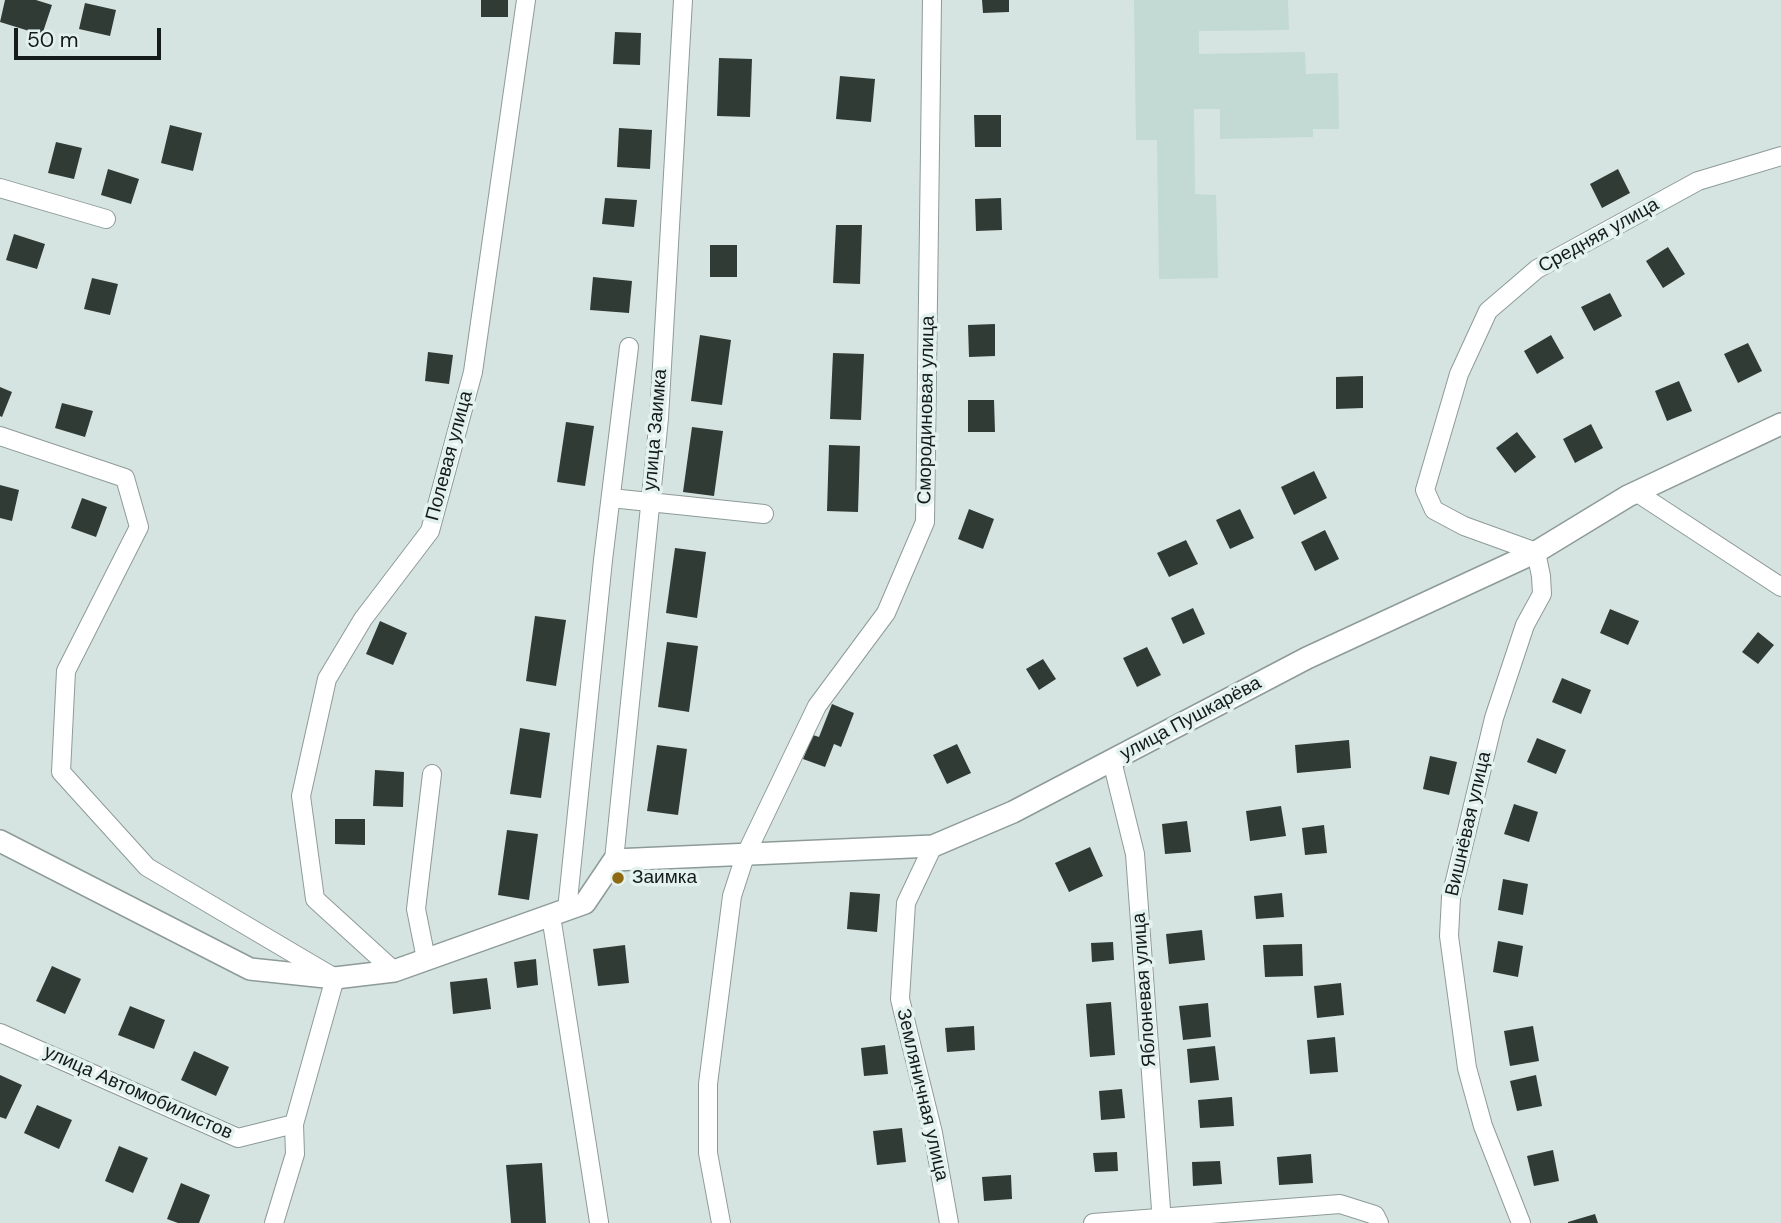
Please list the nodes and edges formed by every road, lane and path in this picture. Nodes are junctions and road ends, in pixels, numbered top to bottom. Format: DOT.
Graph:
graph roads {
  1 [pos="526,0"];
  2 [pos="683,0"];
  3 [pos="932,0"];
  4 [pos="1781,156"];
  5 [pos="0,188"];
  6 [pos="106,219"];
  7 [pos="629,347"];
  8 [pos="1781,424"];
  9 [pos="0,436"];
  10 [pos="1636,492"];
  11 [pos="611,499"];
  12 [pos="650,504"];
  13 [pos="764,514"];
  14 [pos="1536,552"];
  15 [pos="1781,587"];
  16 [pos="1112,761"];
  17 [pos="432,774"];
  18 [pos="0,841"];
  19 [pos="933,846"];
  20 [pos="745,856"];
  21 [pos="614,860"];
  22 [pos="568,910"];
  23 [pos="426,959"];
  24 [pos="394,971"];
  25 [pos="335,978"];
  26 [pos="0,1033"];
  27 [pos="294,1124"];
  28 [pos="1162,1220"];
  29 [pos="599,1222"];
  30 [pos="274,1223"];
  31 [pos="721,1223"];
  32 [pos="949,1223"];
  33 [pos="1093,1223"];
  34 [pos="1379,1223"];
  35 [pos="1521,1223"];
  1 -- 24 [label="street, Полевая улица"];
  2 -- 12 [label="street, улица Заимка"];
  3 -- 20 [label="street, Смородиновая улица"];
  4 -- 14 [label="street, Средняя улица"];
  5 -- 6 [label="street"];
  7 -- 11 [label="street"];
  8 -- 10 [label="street, улица Пушкарёва"];
  9 -- 25 [label="street"];
  10 -- 14 [label="street, улица Пушкарёва"];
  10 -- 15 [label="street"];
  11 -- 12 [label="street"];
  11 -- 22 [label="street"];
  12 -- 13 [label="street"];
  12 -- 21 [label="street, улица Заимка"];
  14 -- 16 [label="street, улица Пушкарёва"];
  14 -- 35 [label="street, Вишнёвая улица"];
  16 -- 19 [label="street, улица Пушкарёва"];
  16 -- 28 [label="street, Яблоневая улица"];
  17 -- 23 [label="street"];
  18 -- 25 [label="street"];
  19 -- 20 [label="street, улица Пушкарёва"];
  19 -- 32 [label="street, Земляничная улица"];
  20 -- 21 [label="street, улица Пушкарёва"];
  20 -- 31 [label="street, Смородиновая улица"];
  21 -- 22 [label="street"];
  22 -- 23 [label="street"];
  22 -- 29 [label="street"];
  23 -- 24 [label="street"];
  24 -- 25 [label="street"];
  25 -- 27 [label="street"];
  26 -- 27 [label="street, улица Автомобилистов"];
  27 -- 30 [label="street"];
  28 -- 33 [label="street"];
  28 -- 34 [label="street"];
}
